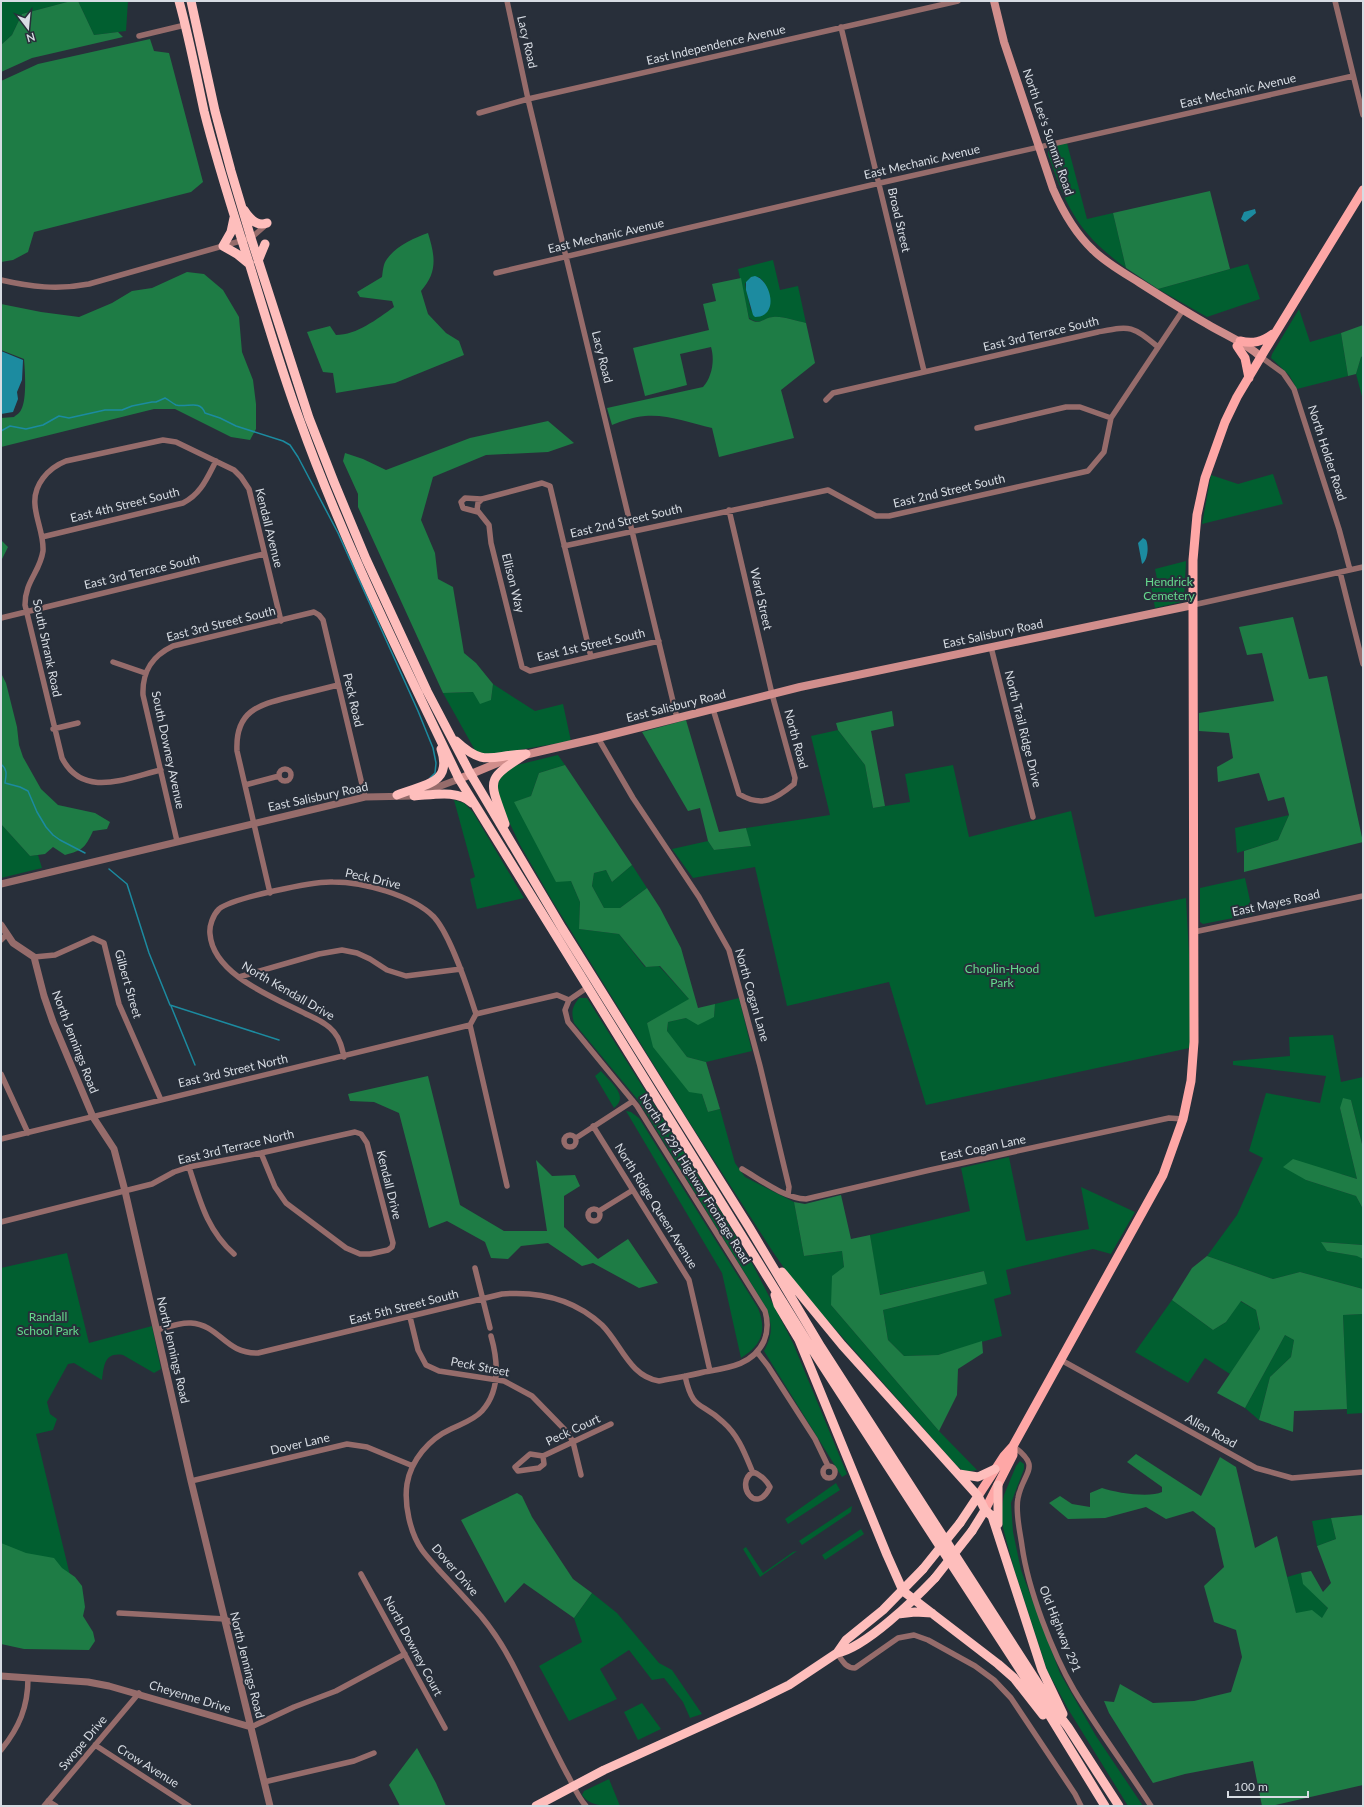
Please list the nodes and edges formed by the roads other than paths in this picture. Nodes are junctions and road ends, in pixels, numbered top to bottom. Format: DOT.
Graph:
graph roads {
  1 [pos="179,1"];
  2 [pos="191,1"];
  3 [pos="507,1"];
  4 [pos="958,1"];
  5 [pos="994,1"];
  6 [pos="1335,1"];
  7 [pos="185,25"];
  8 [pos="841,27"];
  9 [pos="139,36"];
  10 [pos="1353,76"];
  11 [pos="528,100"];
  12 [pos="479,113"];
  13 [pos="1363,115"];
  14 [pos="1039,147"];
  15 [pos="880,183"];
  16 [pos="1363,190"];
  17 [pos="241,205"];
  18 [pos="234,216"];
  19 [pos="267,223"];
  20 [pos="246,239"];
  21 [pos="265,244"];
  22 [pos="223,246"];
  23 [pos="566,256"];
  24 [pos="254,263"];
  25 [pos="496,273"];
  26 [pos="1,280"];
  27 [pos="1183,310"];
  28 [pos="1276,332"];
  29 [pos="1239,344"];
  30 [pos="1158,347"];
  31 [pos="1261,357"];
  32 [pos="924,372"];
  33 [pos="1249,378"];
  34 [pos="826,400"];
  35 [pos="1112,418"];
  36 [pos="978,428"];
  37 [pos="216,460"];
  38 [pos="45,475"];
  39 [pos="480,501"];
  40 [pos="729,510"];
  41 [pos="478,512"];
  42 [pos="633,530"];
  43 [pos="42,537"];
  44 [pos="564,546"];
  45 [pos="264,554"];
  46 [pos="1363,567"];
  47 [pos="1350,570"];
  48 [pos="1340,572"];
  49 [pos="1192,605"];
  50 [pos="26,611"];
  51 [pos="314,612"];
  52 [pos="1,618"];
  53 [pos="281,621"];
  54 [pos="659,640"];
  55 [pos="991,647"];
  56 [pos="591,657"];
  57 [pos="113,662"];
  58 [pos="1363,664"];
  59 [pos="528,671"];
  60 [pos="145,673"];
  61 [pos="338,685"];
  62 [pos="772,694"];
  63 [pos="713,709"];
  64 [pos="677,718"];
  65 [pos="431,720"];
  66 [pos="78,723"];
  67 [pos="53,729"];
  68 [pos="450,736"];
  69 [pos="598,738"];
  70 [pos="526,754"];
  71 [pos="161,770"];
  72 [pos="470,773"];
  73 [pos="279,776"];
  74 [pos="459,779"];
  75 [pos="245,785"];
  76 [pos="397,795"];
  77 [pos="414,796"];
  78 [pos="365,797"];
  79 [pos="480,812"];
  80 [pos="1033,817"];
  81 [pos="254,823"];
  82 [pos="177,841"];
  83 [pos="511,845"];
  84 [pos="1,884"];
  85 [pos="270,893"];
  86 [pos="1363,896"];
  87 [pos="1,924"];
  88 [pos="1194,932"];
  89 [pos="4,938"];
  90 [pos="34,957"];
  91 [pos="461,969"];
  92 [pos="239,977"];
  93 [pos="588,987"];
  94 [pos="569,1000"];
  95 [pos="476,1014"];
  96 [pos="470,1025"];
  97 [pos="344,1057"];
  98 [pos="1,1074"];
  99 [pos="161,1100"];
  100 [pos="633,1101"];
  101 [pos="93,1117"];
  102 [pos="1183,1119"];
  103 [pos="593,1126"];
  104 [pos="28,1133"];
  105 [pos="361,1134"];
  106 [pos="576,1138"];
  107 [pos="1,1139"];
  108 [pos="261,1153"];
  109 [pos="189,1167"];
  110 [pos="742,1169"];
  111 [pos="507,1186"];
  112 [pos="633,1190"];
  113 [pos="126,1191"];
  114 [pos="788,1195"];
  115 [pos="599,1211"];
  116 [pos="1,1222"];
  117 [pos="749,1227"];
  118 [pos="234,1254"];
  119 [pos="475,1268"];
  120 [pos="772,1286"];
  121 [pos="484,1299"];
  122 [pos="410,1317"];
  123 [pos="490,1328"];
  124 [pos="157,1330"];
  125 [pos="492,1336"];
  126 [pos="757,1352"];
  127 [pos="1061,1360"];
  128 [pos="710,1371"];
  129 [pos="685,1376"];
  130 [pos="496,1380"];
  131 [pos="611,1424"];
  132 [pos="573,1442"];
  133 [pos="1014,1446"];
  134 [pos="544,1456"];
  135 [pos="412,1466"];
  136 [pos="828,1466"];
  137 [pos="995,1470"];
  138 [pos="1363,1472"];
  139 [pos="753,1473"];
  140 [pos="959,1474"];
  141 [pos="581,1475"];
  142 [pos="191,1481"];
  143 [pos="998,1485"];
  144 [pos="978,1496"];
  145 [pos="985,1510"];
  146 [pos="1000,1537"];
  147 [pos="362,1574"];
  148 [pos="895,1575"];
  149 [pos="903,1591"];
  150 [pos="894,1599"];
  151 [pos="914,1600"];
  152 [pos="932,1613"];
  153 [pos="119,1614"];
  154 [pos="898,1614"];
  155 [pos="225,1619"];
  156 [pos="235,1624"];
  157 [pos="837,1653"];
  158 [pos="405,1654"];
  159 [pos="1,1676"];
  160 [pos="28,1678"];
  161 [pos="139,1694"];
  162 [pos="1068,1726"];
  163 [pos="250,1727"];
  164 [pos="445,1728"];
  165 [pos="95,1745"];
  166 [pos="1,1750"];
  167 [pos="1071,1751"];
  168 [pos="374,1753"];
  169 [pos="264,1782"];
  170 [pos="572,1786"];
  171 [pos="48,1801"];
  172 [pos="44,1806"];
  173 [pos="56,1806"];
  174 [pos="189,1806"];
  175 [pos="270,1806"];
  176 [pos="536,1806"];
  177 [pos="586,1806"];
  178 [pos="1082,1806"];
  179 [pos="1105,1806"];
  180 [pos="1119,1806"];
  181 [pos="1151,1806"];
  1 -- 7 [label="highway"];
  2 -- 17 [label="highway"];
  3 -- 11 [label="street, Lacy Road"];
  4 -- 8 [label="street, East Independence Avenue"];
  5 -- 14 [label="main road, North Lee's Summit Road"];
  6 -- 10 [label="street"];
  7 -- 9 [label="street"];
  7 -- 18 [label="highway"];
  8 -- 11 [label="street, East Independence Avenue"];
  8 -- 15 [label="street, Broad Street"];
  10 -- 13 [label="street"];
  10 -- 14 [label="street, East Mechanic Avenue"];
  11 -- 12 [label="street, East Independence Avenue"];
  11 -- 23 [label="street, Lacy Road"];
  14 -- 15 [label="street, East Mechanic Avenue"];
  14 -- 27 [label="main road, North Lee's Summit Road"];
  15 -- 23 [label="street, East Mechanic Avenue"];
  15 -- 32 [label="street, Broad Street"];
  16 -- 28 [label="main road"];
  17 -- 19 [label="highway"];
  17 -- 20 [label="highway"];
  18 -- 20 [label="highway"];
  18 -- 22 [label="highway"];
  19 -- 20 [label="street"];
  20 -- 22 [label="street"];
  20 -- 24 [label="highway"];
  21 -- 24 [label="highway"];
  22 -- 24 [label="highway"];
  22 -- 26 [label="street"];
  23 -- 25 [label="street, East Mechanic Avenue"];
  23 -- 42 [label="street, Lacy Road"];
  24 -- 65 [label="highway"];
  24 -- 68 [label="highway"];
  27 -- 29 [label="main road, North Lee's Summit Road"];
  27 -- 30 [label="street, East 2nd Street South"];
  28 -- 29 [label="main road"];
  28 -- 31 [label="main road"];
  29 -- 31 [label="main road, North Lee's Summit Road"];
  29 -- 33 [label="main road"];
  30 -- 32 [label="street, East 3rd Terrace South"];
  30 -- 35 [label="street, East 2nd Street South"];
  31 -- 33 [label="main road"];
  31 -- 47 [label="street, North Holder Road"];
  32 -- 34 [label="street, East 3rd Terrace South"];
  33 -- 49 [label="main road"];
  35 -- 36 [label="street"];
  35 -- 40 [label="street, East 2nd Street South"];
  37 -- 38 [label="street, Kendall Avenue"];
  37 -- 43 [label="street, East 4th Street South"];
  37 -- 45 [label="street, Kendall Avenue"];
  38 -- 43 [label="street, South Shrank Road"];
  39 -- 41 [label="street"];
  39 -- 41 [label="street"];
  39 -- 44 [label="street"];
  40 -- 42 [label="street, East 2nd Street South"];
  40 -- 62 [label="street, Ward Street"];
  41 -- 59 [label="street, Ellison Way"];
  42 -- 44 [label="street, East 2nd Street South"];
  42 -- 54 [label="street, Lacy Road"];
  43 -- 50 [label="street, South Shrank Road"];
  44 -- 56 [label="street"];
  45 -- 50 [label="street, East 3rd Terrace South"];
  45 -- 53 [label="street, Kendall Avenue"];
  46 -- 47 [label="street, East Salisbury Road"];
  47 -- 48 [label="street, East Salisbury Road"];
  48 -- 49 [label="street, East Salisbury Road"];
  48 -- 58 [label="street"];
  49 -- 55 [label="main road, East Salisbury Road"];
  49 -- 88 [label="main road"];
  50 -- 52 [label="street, East 3rd Terrace South"];
  50 -- 67 [label="street, South Shrank Road"];
  51 -- 53 [label="street, East 3rd Street South"];
  51 -- 61 [label="street, Peck Road"];
  53 -- 60 [label="street, East 3rd Street South"];
  54 -- 56 [label="street, East 1st Street South"];
  54 -- 64 [label="street, Lacy Road"];
  55 -- 62 [label="main road, East Salisbury Road"];
  55 -- 80 [label="street, North Trail Ridge Drive"];
  56 -- 59 [label="street, East 1st Street South"];
  57 -- 60 [label="street"];
  60 -- 71 [label="street, South Downey Avenue"];
  61 -- 75 [label="street"];
  61 -- 78 [label="street, Peck Road"];
  62 -- 63 [label="main road, East Salisbury Road"];
  62 -- 63 [label="street, North Road"];
  63 -- 64 [label="main road, East Salisbury Road"];
  64 -- 69 [label="main road, East Salisbury Road"];
  65 -- 74 [label="highway"];
  65 -- 76 [label="highway"];
  66 -- 67 [label="street"];
  67 -- 71 [label="street, South Shrank Road"];
  68 -- 70 [label="highway"];
  68 -- 72 [label="highway"];
  69 -- 70 [label="main road, East Salisbury Road"];
  69 -- 114 [label="street, North Cogan Lane"];
  70 -- 72 [label="main road, East Salisbury Road"];
  70 -- 83 [label="highway"];
  71 -- 82 [label="street, South Downey Avenue"];
  72 -- 74 [label="main road, East Salisbury Road"];
  72 -- 83 [label="highway"];
  73 -- 75 [label="street"];
  74 -- 77 [label="street, East Salisbury Road"];
  74 -- 79 [label="highway"];
  75 -- 81 [label="street"];
  76 -- 77 [label="street, East Salisbury Road"];
  76 -- 78 [label="street, East Salisbury Road"];
  77 -- 79 [label="highway"];
  78 -- 81 [label="street, East Salisbury Road"];
  79 -- 93 [label="highway"];
  81 -- 82 [label="street, East Salisbury Road"];
  81 -- 85 [label="street"];
  82 -- 84 [label="street, East Salisbury Road"];
  83 -- 117 [label="highway"];
  85 -- 91 [label="street, Peck Drive"];
  85 -- 92 [label="street, North Kendall Drive"];
  86 -- 88 [label="street, East Mayes Road"];
  87 -- 89 [label="street"];
  88 -- 102 [label="main road"];
  89 -- 90 [label="street"];
  90 -- 99 [label="street, Gilbert Street"];
  90 -- 101 [label="street, North Jennings Road"];
  91 -- 92 [label="street"];
  91 -- 95 [label="street, Peck Drive"];
  92 -- 97 [label="street, North Kendall Drive"];
  93 -- 94 [label="street"];
  93 -- 120 [label="highway"];
  94 -- 95 [label="street"];
  94 -- 100 [label="street, North M 291 Highway Frontage Road"];
  95 -- 96 [label="street"];
  96 -- 97 [label="street, East 3rd Street North"];
  96 -- 111 [label="street"];
  97 -- 99 [label="street, East 3rd Street North"];
  98 -- 104 [label="street"];
  99 -- 101 [label="street, East 3rd Street North"];
  100 -- 103 [label="street"];
  100 -- 126 [label="street, North M 291 Highway Frontage Road"];
  101 -- 104 [label="street, East 3rd Street North"];
  101 -- 113 [label="street, North Jennings Road"];
  102 -- 114 [label="street, East Cogan Lane"];
  102 -- 127 [label="main road"];
  103 -- 106 [label="street"];
  103 -- 112 [label="street, North Ridge Queen Avenue"];
  104 -- 107 [label="street, East 3rd Street North"];
  105 -- 108 [label="street, East 3rd Terrace North"];
  105 -- 108 [label="street, Kendall Drive"];
  108 -- 109 [label="street, East 3rd Terrace North"];
  109 -- 113 [label="street, East 3rd Terrace North"];
  109 -- 118 [label="street"];
  110 -- 114 [label="street, East Cogan Lane"];
  112 -- 115 [label="street"];
  112 -- 128 [label="street, North Ridge Queen Avenue"];
  113 -- 116 [label="street, East 3rd Terrace North"];
  113 -- 124 [label="street, North Jennings Road"];
  117 -- 140 [label="highway"];
  117 -- 162 [label="highway"];
  119 -- 121 [label="street"];
  120 -- 148 [label="highway"];
  120 -- 167 [label="highway"];
  121 -- 122 [label="street, East 5th Street South"];
  121 -- 123 [label="street"];
  121 -- 129 [label="street, East 5th Street South"];
  122 -- 124 [label="street, East 5th Street South"];
  122 -- 130 [label="street, Peck Street"];
  124 -- 142 [label="street, North Jennings Road"];
  125 -- 130 [label="street, Dover Drive"];
  126 -- 128 [label="street"];
  126 -- 136 [label="street"];
  127 -- 133 [label="main road"];
  127 -- 138 [label="street, Allen Road"];
  128 -- 129 [label="street"];
  129 -- 139 [label="street"];
  130 -- 132 [label="street, Peck Street"];
  130 -- 135 [label="street, Dover Drive"];
  131 -- 132 [label="street, Peck Court"];
  132 -- 134 [label="street, Peck Court"];
  132 -- 141 [label="street, Peck Street"];
  133 -- 137 [label="main road"];
  133 -- 143 [label="main road"];
  133 -- 181 [label="street, Old Highway 291"];
  134 -- 134 [label="street, Peck Court"];
  135 -- 142 [label="street, Dover Lane"];
  135 -- 170 [label="street, Dover Drive"];
  137 -- 140 [label="highway"];
  137 -- 144 [label="main road"];
  139 -- 139 [label="street"];
  140 -- 144 [label="highway"];
  142 -- 155 [label="street, North Jennings Road"];
  143 -- 145 [label="main road"];
  143 -- 146 [label="highway"];
  144 -- 145 [label="highway"];
  144 -- 149 [label="highway, bridge"];
  145 -- 146 [label="highway"];
  145 -- 151 [label="highway, bridge"];
  146 -- 162 [label="highway"];
  147 -- 158 [label="street, North Downey Court"];
  148 -- 149 [label="highway"];
  148 -- 150 [label="highway"];
  149 -- 150 [label="highway"];
  149 -- 151 [label="highway"];
  150 -- 157 [label="highway"];
  151 -- 152 [label="highway"];
  151 -- 154 [label="highway"];
  152 -- 154 [label="highway"];
  152 -- 167 [label="highway"];
  153 -- 155 [label="street"];
  154 -- 157 [label="highway"];
  155 -- 156 [label="street"];
  155 -- 163 [label="street, North Jennings Road"];
  157 -- 170 [label="highway"];
  157 -- 178 [label="street"];
  158 -- 163 [label="street"];
  158 -- 164 [label="street, North Downey Court"];
  159 -- 160 [label="street, Cheyenne Drive"];
  160 -- 161 [label="street, Cheyenne Drive"];
  160 -- 166 [label="street"];
  161 -- 163 [label="street, Cheyenne Drive"];
  161 -- 165 [label="street, Swope Drive"];
  162 -- 180 [label="highway"];
  163 -- 169 [label="street, North Jennings Road"];
  165 -- 171 [label="street, Swope Drive"];
  165 -- 174 [label="street, Crow Avenue"];
  167 -- 179 [label="highway"];
  168 -- 169 [label="street"];
  169 -- 175 [label="street, North Jennings Road"];
  170 -- 176 [label="highway"];
  170 -- 177 [label="street, Dover Drive"];
  171 -- 172 [label="street, Swope Drive"];
  171 -- 173 [label="street"];
}
